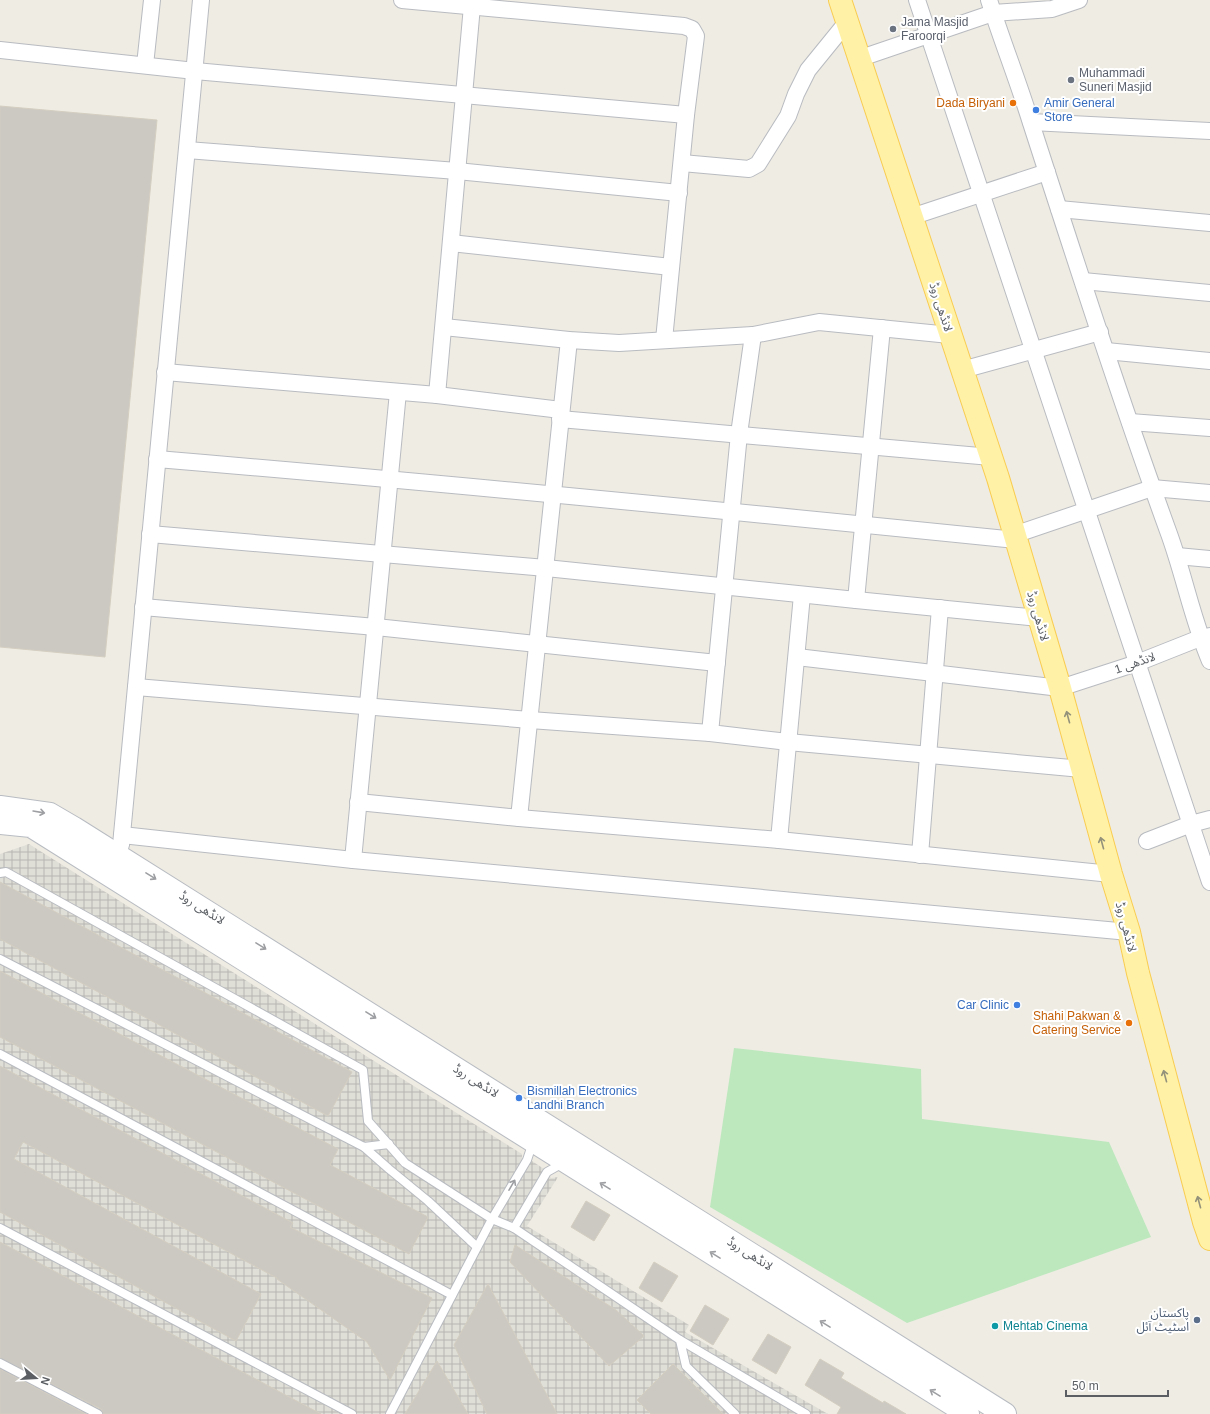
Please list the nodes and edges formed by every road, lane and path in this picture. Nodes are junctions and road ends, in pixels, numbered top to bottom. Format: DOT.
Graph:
graph roads {
  1 [pos="152,0"];
  2 [pos="201,0"];
  3 [pos="402,0"];
  4 [pos="840,0"];
  5 [pos="917,0"];
  6 [pos="1079,0"];
  7 [pos="1051,5"];
  8 [pos="472,6"];
  9 [pos="991,6"];
  10 [pos="847,22"];
  11 [pos="929,35"];
  12 [pos="0,50"];
  13 [pos="858,58"];
  14 [pos="145,65"];
  15 [pos="195,71"];
  16 [pos="465,95"];
  17 [pos="686,115"];
  18 [pos="1031,122"];
  19 [pos="1210,131"];
  20 [pos="187,150"];
  21 [pos="682,163"];
  22 [pos="457,171"];
  23 [pos="1047,172"];
  24 [pos="679,193"];
  25 [pos="981,194"];
  26 [pos="1059,209"];
  27 [pos="911,217"];
  28 [pos="1210,224"];
  29 [pos="451,243"];
  30 [pos="671,267"];
  31 [pos="1083,281"];
  32 [pos="1210,293"];
  33 [pos="444,327"];
  34 [pos="882,328"];
  35 [pos="1100,332"];
  36 [pos="753,335"];
  37 [pos="950,335"];
  38 [pos="569,340"];
  39 [pos="664,340"];
  40 [pos="1033,350"];
  41 [pos="1106,352"];
  42 [pos="1210,361"];
  43 [pos="962,370"];
  44 [pos="165,372"];
  45 [pos="398,392"];
  46 [pos="438,395"];
  47 [pos="561,414"];
  48 [pos="1130,422"];
  49 [pos="1210,428"];
  50 [pos="739,434"];
  51 [pos="871,446"];
  52 [pos="991,457"];
  53 [pos="157,459"];
  54 [pos="389,478"];
  55 [pos="1152,488"];
  56 [pos="553,493"];
  57 [pos="1210,493"];
  58 [pos="1086,510"];
  59 [pos="732,511"];
  60 [pos="863,524"];
  61 [pos="150,534"];
  62 [pos="1015,537"];
  63 [pos="383,553"];
  64 [pos="1177,556"];
  65 [pos="1210,559"];
  66 [pos="546,568"];
  67 [pos="724,587"];
  68 [pos="802,595"];
  69 [pos="856,600"];
  70 [pos="143,607"];
  71 [pos="940,608"];
  72 [pos="1039,618"];
  73 [pos="376,627"];
  74 [pos="1205,637"];
  75 [pos="538,644"];
  76 [pos="797,657"];
  77 [pos="1210,662"];
  78 [pos="717,663"];
  79 [pos="1136,663"];
  80 [pos="935,673"];
  81 [pos="136,687"];
  82 [pos="1060,688"];
  83 [pos="367,706"];
  84 [pos="530,720"];
  85 [pos="710,733"];
  86 [pos="788,742"];
  87 [pos="928,755"];
  88 [pos="1082,769"];
  89 [pos="358,802"];
  90 [pos="0,807"];
  91 [pos="519,818"];
  92 [pos="1210,819"];
  93 [pos="0,823"];
  94 [pos="1191,824"];
  95 [pos="122,835"];
  96 [pos="779,840"];
  97 [pos="1147,841"];
  98 [pos="920,854"];
  99 [pos="352,860"];
  100 [pos="114,866"];
  101 [pos="0,873"];
  102 [pos="1111,874"];
  103 [pos="1210,882"];
  104 [pos="1129,932"];
  105 [pos="0,959"];
  106 [pos="0,1054"];
  107 [pos="530,1131"];
  108 [pos="389,1144"];
  109 [pos="364,1147"];
  110 [pos="572,1154"];
  111 [pos="492,1219"];
  112 [pos="0,1228"];
  113 [pos="514,1228"];
  114 [pos="1210,1239"];
  115 [pos="477,1247"];
  116 [pos="452,1295"];
  117 [pos="680,1340"];
  118 [pos="0,1363"];
  119 [pos="911,1367"];
  120 [pos="98,1414"];
  121 [pos="352,1414"];
  122 [pos="390,1414"];
  123 [pos="735,1414"];
  124 [pos="806,1414"];
  125 [pos="968,1414"];
  126 [pos="1005,1414"];
  1 -- 14 [label="street"];
  2 -- 15 [label="street"];
  3 -- 8 [label="street"];
  4 -- 10 [label="main road, لانڈھی روڈ"];
  5 -- 11 [label="street"];
  6 -- 7 [label="street"];
  7 -- 9 [label="street"];
  8 -- 16 [label="street"];
  8 -- 17 [label="street"];
  9 -- 11 [label="street"];
  9 -- 18 [label="street"];
  10 -- 13 [label="main road, لانڈھی روڈ"];
  10 -- 21 [label="street"];
  11 -- 13 [label="street"];
  11 -- 25 [label="street"];
  12 -- 14 [label="street"];
  13 -- 27 [label="main road, لانڈھی روڈ"];
  14 -- 15 [label="street"];
  15 -- 16 [label="street"];
  15 -- 20 [label="street"];
  16 -- 17 [label="street"];
  16 -- 22 [label="street"];
  17 -- 21 [label="street"];
  18 -- 19 [label="street"];
  18 -- 23 [label="street"];
  20 -- 22 [label="street"];
  20 -- 44 [label="street"];
  21 -- 24 [label="street"];
  22 -- 24 [label="street"];
  22 -- 29 [label="street"];
  23 -- 25 [label="street"];
  23 -- 26 [label="street"];
  24 -- 30 [label="street"];
  25 -- 27 [label="street"];
  25 -- 40 [label="street"];
  26 -- 28 [label="street"];
  26 -- 31 [label="street"];
  27 -- 37 [label="main road, لانڈھی روڈ"];
  29 -- 30 [label="street"];
  29 -- 33 [label="street"];
  30 -- 39 [label="street"];
  31 -- 32 [label="street"];
  31 -- 35 [label="street"];
  33 -- 38 [label="street"];
  33 -- 46 [label="street"];
  34 -- 36 [label="street"];
  34 -- 37 [label="street"];
  34 -- 51 [label="street"];
  35 -- 40 [label="street"];
  35 -- 41 [label="street"];
  36 -- 39 [label="street"];
  36 -- 50 [label="street"];
  37 -- 43 [label="main road, لانڈھی روڈ"];
  38 -- 39 [label="street"];
  38 -- 47 [label="street"];
  40 -- 43 [label="street"];
  40 -- 58 [label="street"];
  41 -- 42 [label="street"];
  41 -- 48 [label="street"];
  43 -- 52 [label="main road, لانڈھی روڈ"];
  44 -- 45 [label="street"];
  44 -- 53 [label="street"];
  45 -- 46 [label="street"];
  45 -- 54 [label="street"];
  46 -- 47 [label="street"];
  47 -- 50 [label="street"];
  47 -- 56 [label="street"];
  48 -- 49 [label="street"];
  48 -- 55 [label="street"];
  50 -- 51 [label="street"];
  50 -- 59 [label="street"];
  51 -- 52 [label="street"];
  51 -- 60 [label="street"];
  52 -- 62 [label="main road, لانڈھی روڈ"];
  53 -- 54 [label="street"];
  53 -- 61 [label="street"];
  54 -- 56 [label="street"];
  54 -- 63 [label="street"];
  55 -- 57 [label="street"];
  55 -- 58 [label="street"];
  55 -- 64 [label="street"];
  56 -- 59 [label="street"];
  56 -- 66 [label="street"];
  58 -- 62 [label="street"];
  58 -- 79 [label="street"];
  59 -- 60 [label="street"];
  59 -- 67 [label="street"];
  60 -- 62 [label="street"];
  60 -- 69 [label="street"];
  61 -- 63 [label="street"];
  61 -- 70 [label="street"];
  62 -- 72 [label="main road, لانڈھی روڈ"];
  63 -- 66 [label="street"];
  63 -- 73 [label="street"];
  64 -- 65 [label="street"];
  64 -- 74 [label="street"];
  66 -- 67 [label="street"];
  66 -- 75 [label="street"];
  67 -- 68 [label="street"];
  67 -- 78 [label="street"];
  68 -- 69 [label="street"];
  68 -- 76 [label="street"];
  69 -- 71 [label="street"];
  70 -- 73 [label="street"];
  70 -- 81 [label="street"];
  71 -- 72 [label="street"];
  71 -- 80 [label="street"];
  72 -- 82 [label="main road, لانڈھی روڈ"];
  73 -- 75 [label="street"];
  73 -- 83 [label="street"];
  74 -- 77 [label="street"];
  74 -- 79 [label="street, لانڈھی 1"];
  75 -- 78 [label="street"];
  75 -- 84 [label="street"];
  76 -- 80 [label="street"];
  76 -- 86 [label="street"];
  78 -- 85 [label="street"];
  79 -- 82 [label="street, لانڈھی 1"];
  79 -- 94 [label="street"];
  80 -- 82 [label="street"];
  80 -- 87 [label="street"];
  81 -- 83 [label="street"];
  81 -- 95 [label="street"];
  88 -- 82 [label="main road, لانڈھی روڈ, one-way"];
  83 -- 84 [label="street"];
  83 -- 89 [label="street"];
  84 -- 85 [label="street"];
  84 -- 91 [label="street"];
  85 -- 86 [label="street"];
  86 -- 87 [label="street"];
  86 -- 96 [label="street"];
  87 -- 88 [label="street"];
  87 -- 98 [label="street"];
  102 -- 88 [label="main road, لانڈھی روڈ, one-way"];
  89 -- 91 [label="street"];
  89 -- 99 [label="street"];
  90 -- 100 [label="main road, لانڈھی روڈ, one-way"];
  91 -- 96 [label="street"];
  92 -- 94 [label="street"];
  93 -- 100 [label="main road, لانڈھی روڈ"];
  94 -- 97 [label="street"];
  94 -- 103 [label="street"];
  95 -- 99 [label="street"];
  95 -- 100 [label="street"];
  96 -- 98 [label="street"];
  98 -- 102 [label="street"];
  99 -- 104 [label="street"];
  100 -- 107 [label="main road, لانڈھی روڈ"];
  101 -- 108 [label="lane"];
  102 -- 104 [label="main road, لانڈھی روڈ"];
  114 -- 104 [label="main road, لانڈھی روڈ, one-way"];
  105 -- 109 [label="lane"];
  106 -- 116 [label="lane"];
  107 -- 110 [label="main road, لانڈھی روڈ"];
  111 -- 107 [label="lane, one-way"];
  108 -- 109 [label="lane"];
  108 -- 111 [label="lane"];
  109 -- 115 [label="lane"];
  110 -- 113 [label="lane"];
  110 -- 119 [label="main road, لانڈھی روڈ"];
  111 -- 113 [label="lane"];
  111 -- 115 [label="lane"];
  112 -- 121 [label="lane"];
  113 -- 117 [label="lane"];
  115 -- 116 [label="lane"];
  116 -- 122 [label="lane"];
  117 -- 123 [label="lane"];
  117 -- 124 [label="lane"];
  118 -- 120 [label="lane"];
  125 -- 119 [label="main road, لانڈھی روڈ, one-way"];
  119 -- 126 [label="main road, لانڈھی روڈ"];
}
